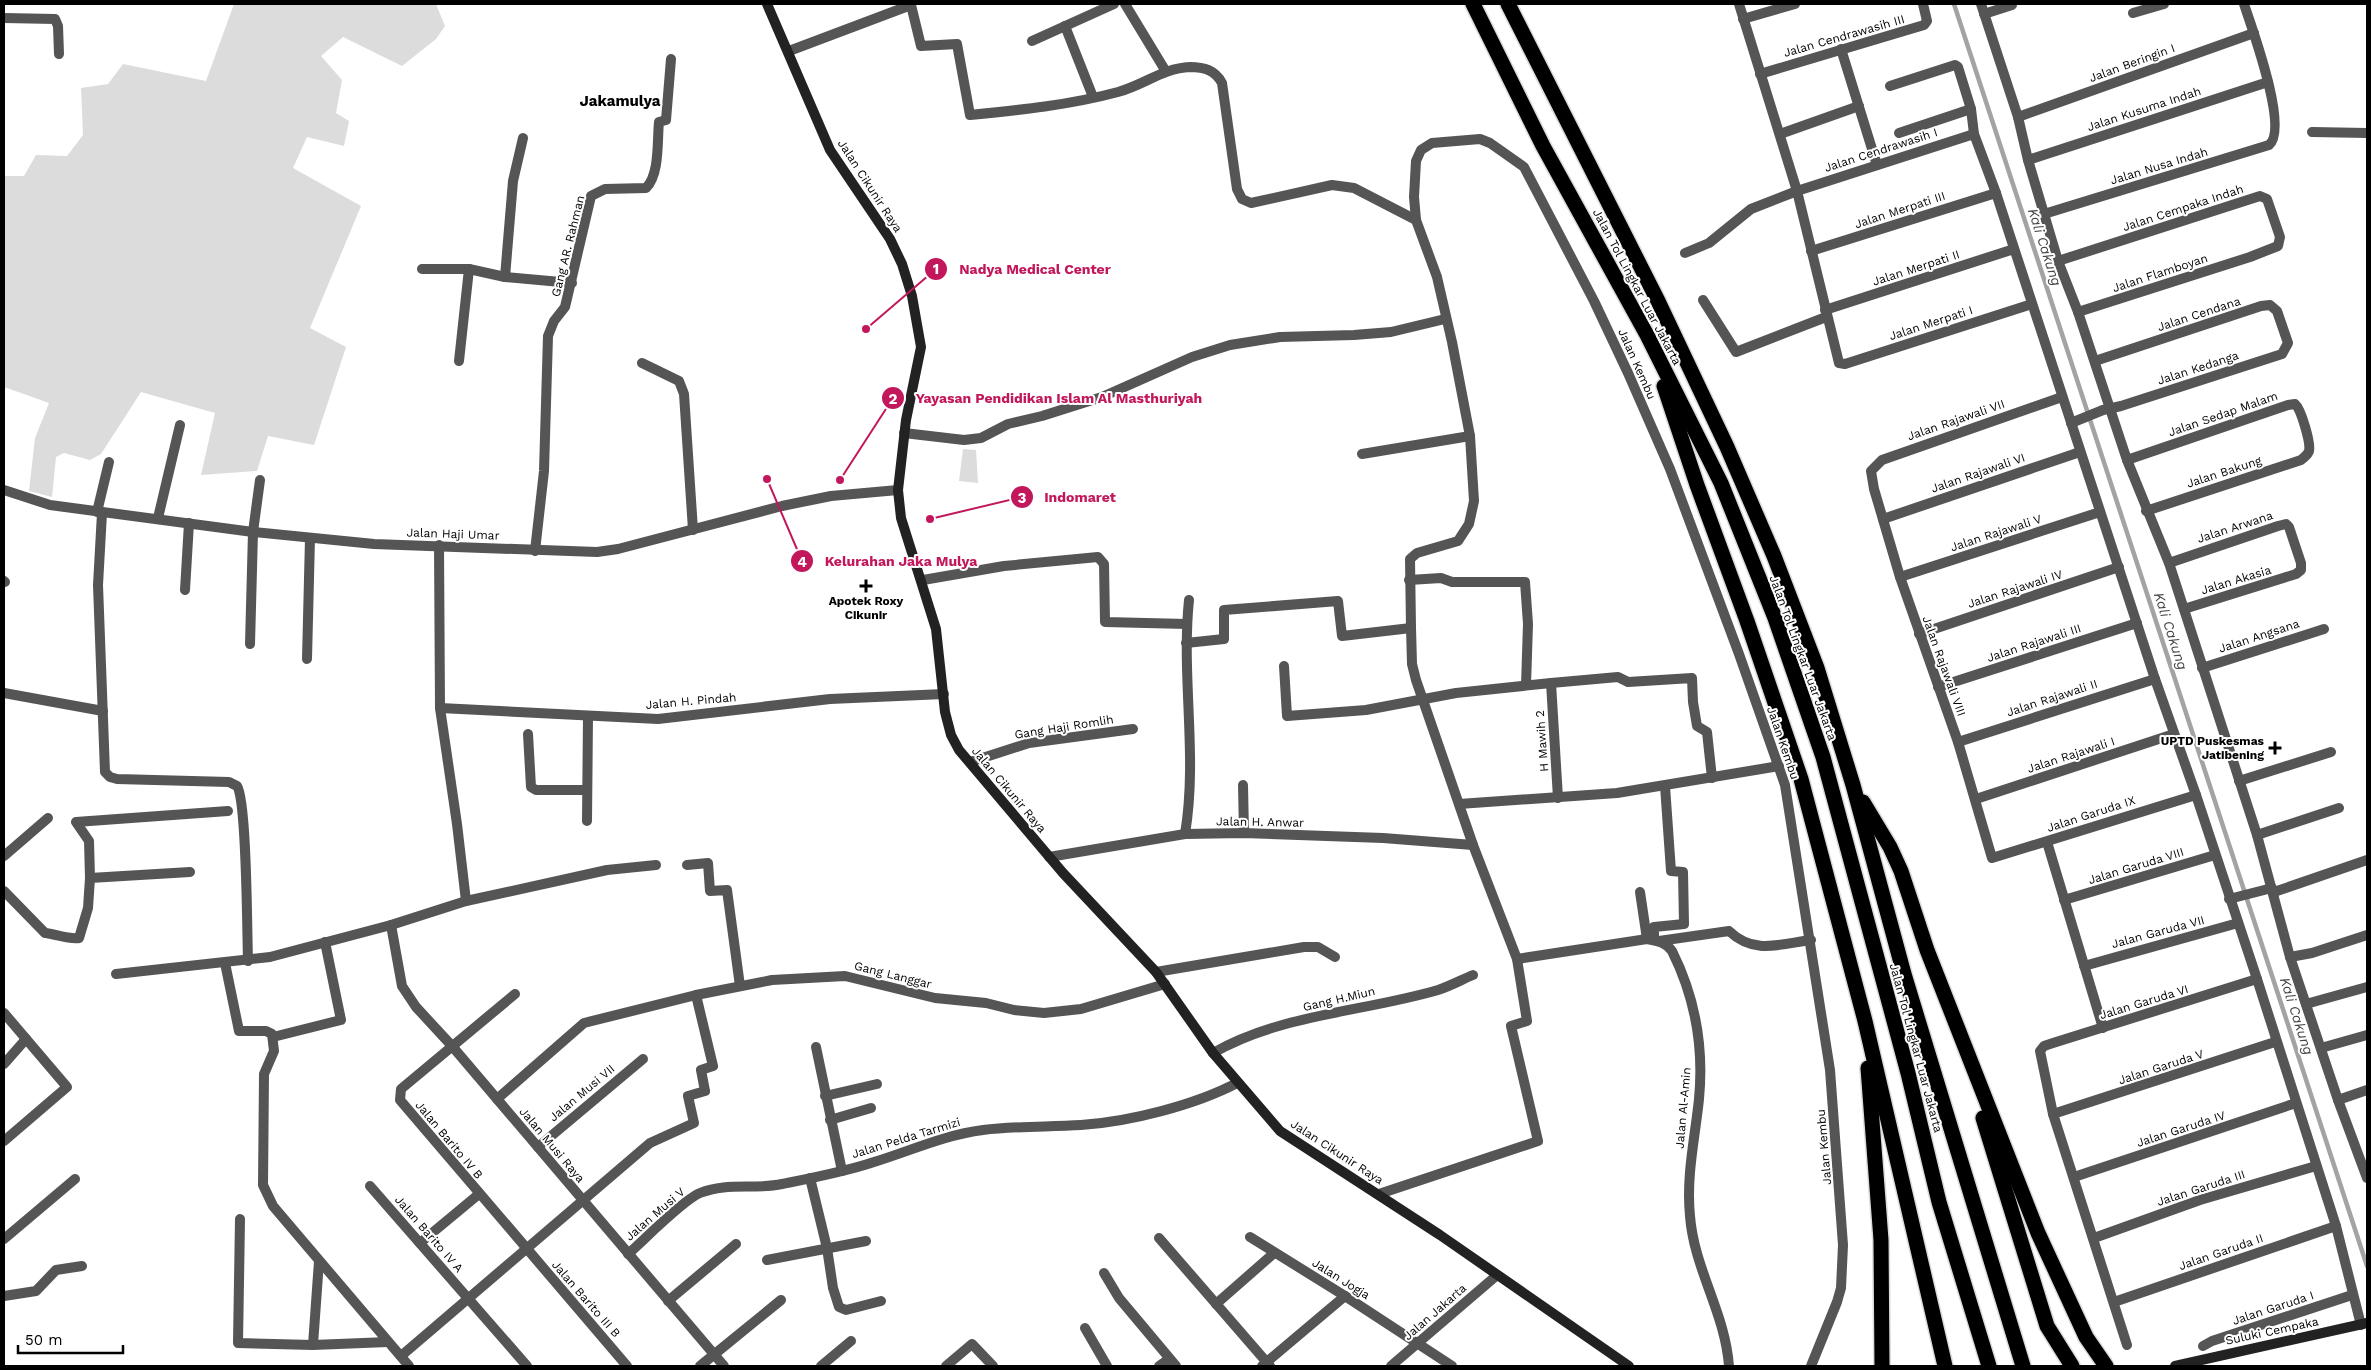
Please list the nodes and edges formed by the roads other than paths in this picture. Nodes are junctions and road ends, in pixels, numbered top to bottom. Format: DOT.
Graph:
graph roads {
  1 [pos="768,4"];
  2 [pos="1114,4"];
  3 [pos="1125,4"];
  4 [pos="1473,4"];
  5 [pos="1508,4"];
  6 [pos="1739,4"];
  7 [pos="1795,4"];
  8 [pos="1923,4"];
  9 [pos="1981,4"];
  10 [pos="2164,4"];
  11 [pos="2244,4"];
  12 [pos="2012,5"];
  13 [pos="2133,13"];
  14 [pos="1984,14"];
  15 [pos="4,18"];
  16 [pos="1743,19"];
  17 [pos="1065,26"];
  18 [pos="2254,32"];
  19 [pos="1032,41"];
  20 [pos="1841,49"];
  21 [pos="788,50"];
  22 [pos="59,54"];
  23 [pos="671,59"];
  24 [pos="1165,70"];
  25 [pos="1760,74"];
  26 [pos="2268,82"];
  27 [pos="1890,86"];
  28 [pos="1093,97"];
  29 [pos="1859,106"];
  30 [pos="1971,112"];
  31 [pos="2018,117"];
  32 [pos="2312,132"];
  33 [pos="1899,133"];
  34 [pos="2367,133"];
  35 [pos="1780,134"];
  36 [pos="1974,134"];
  37 [pos="523,138"];
  38 [pos="2028,160"];
  39 [pos="1877,165"];
  40 [pos="1797,190"];
  41 [pos="1996,193"];
  42 [pos="2044,214"];
  43 [pos="1416,220"];
  44 [pos="2014,250"];
  45 [pos="1811,251"];
  46 [pos="1685,253"];
  47 [pos="2250,257"];
  48 [pos="2058,261"];
  49 [pos="422,269"];
  50 [pos="470,269"];
  51 [pos="505,277"];
  52 [pos="572,283"];
  53 [pos="1703,300"];
  54 [pos="2032,304"];
  55 [pos="2078,312"];
  56 [pos="1826,313"];
  57 [pos="1445,320"];
  58 [pos="1647,334"];
  59 [pos="2288,343"];
  60 [pos="459,361"];
  61 [pos="2094,361"];
  62 [pos="642,363"];
  63 [pos="2062,397"];
  64 [pos="2107,410"];
  65 [pos="2075,421"];
  66 [pos="180,425"];
  67 [pos="904,433"];
  68 [pos="1470,436"];
  69 [pos="2080,452"];
  70 [pos="1362,454"];
  71 [pos="2308,454"];
  72 [pos="2127,460"];
  73 [pos="108,462"];
  74 [pos="260,480"];
  75 [pos="1872,480"];
  76 [pos="4,490"];
  77 [pos="898,490"];
  78 [pos="2146,511"];
  79 [pos="2100,512"];
  80 [pos="99,513"];
  81 [pos="158,518"];
  82 [pos="1884,519"];
  83 [pos="189,524"];
  84 [pos="694,530"];
  85 [pos="253,532"];
  86 [pos="310,538"];
  87 [pos="438,545"];
  88 [pos="535,550"];
  89 [pos="2168,563"];
  90 [pos="2119,567"];
  91 [pos="2296,574"];
  92 [pos="1900,577"];
  93 [pos="922,580"];
  94 [pos="1409,580"];
  95 [pos="185,590"];
  96 [pos="1189,600"];
  97 [pos="2184,609"];
  98 [pos="2137,623"];
  99 [pos="1187,624"];
  100 [pos="1410,628"];
  101 [pos="2324,629"];
  102 [pos="1919,634"];
  103 [pos="1186,643"];
  104 [pos="250,644"];
  105 [pos="306,659"];
  106 [pos="1284,666"];
  107 [pos="2202,668"];
  108 [pos="2155,679"];
  109 [pos="1551,683"];
  110 [pos="1526,686"];
  111 [pos="1938,687"];
  112 [pos="4,693"];
  113 [pos="944,694"];
  114 [pos="1422,700"];
  115 [pos="440,708"];
  116 [pos="103,711"];
  117 [pos="588,716"];
  118 [pos="1133,729"];
  119 [pos="528,734"];
  120 [pos="2174,734"];
  121 [pos="1958,742"];
  122 [pos="2331,752"];
  123 [pos="970,762"];
  124 [pos="1779,766"];
  125 [pos="1712,778"];
  126 [pos="2239,781"];
  127 [pos="1243,785"];
  128 [pos="1853,785"];
  129 [pos="1665,786"];
  130 [pos="587,790"];
  131 [pos="2196,795"];
  132 [pos="1558,798"];
  133 [pos="1976,799"];
  134 [pos="1459,804"];
  135 [pos="2339,808"];
  136 [pos="228,811"];
  137 [pos="48,818"];
  138 [pos="587,821"];
  139 [pos="1244,833"];
  140 [pos="1185,834"];
  141 [pos="2257,835"];
  142 [pos="2047,842"];
  143 [pos="1473,845"];
  144 [pos="2214,855"];
  145 [pos="4,856"];
  146 [pos="1049,857"];
  147 [pos="1994,859"];
  148 [pos="2367,860"];
  149 [pos="687,865"];
  150 [pos="656,866"];
  151 [pos="190,872"];
  152 [pos="90,878"];
  153 [pos="2273,890"];
  154 [pos="4,891"];
  155 [pos="1640,892"];
  156 [pos="2234,898"];
  157 [pos="2064,900"];
  158 [pos="466,901"];
  159 [pos="2238,923"];
  160 [pos="391,925"];
  161 [pos="2367,935"];
  162 [pos="1653,940"];
  163 [pos="1810,940"];
  164 [pos="325,942"];
  165 [pos="2290,957"];
  166 [pos="1334,958"];
  167 [pos="1517,959"];
  168 [pos="248,960"];
  169 [pos="225,963"];
  170 [pos="2084,966"];
  171 [pos="1156,972"];
  172 [pos="116,974"];
  173 [pos="1473,975"];
  174 [pos="2257,979"];
  175 [pos="1165,984"];
  176 [pos="740,986"];
  177 [pos="2367,987"];
  178 [pos="515,994"];
  179 [pos="696,995"];
  180 [pos="2306,1004"];
  181 [pos="4,1014"];
  182 [pos="1865,1021"];
  183 [pos="2102,1028"];
  184 [pos="2367,1035"];
  185 [pos="273,1037"];
  186 [pos="26,1039"];
  187 [pos="2275,1042"];
  188 [pos="452,1046"];
  189 [pos="816,1048"];
  190 [pos="2321,1048"];
  191 [pos="1213,1054"];
  192 [pos="643,1059"];
  193 [pos="4,1064"];
  194 [pos="1971,1065"];
  195 [pos="1238,1083"];
  196 [pos="877,1084"];
  197 [pos="2367,1090"];
  198 [pos="825,1096"];
  199 [pos="497,1099"];
  200 [pos="2338,1100"];
  201 [pos="2296,1104"];
  202 [pos="870,1108"];
  203 [pos="2053,1114"];
  204 [pos="830,1120"];
  205 [pos="4,1141"];
  206 [pos="538,1147"];
  207 [pos="2363,1149"];
  208 [pos="2316,1166"];
  209 [pos="842,1170"];
  210 [pos="2074,1177"];
  211 [pos="810,1178"];
  212 [pos="2367,1178"];
  213 [pos="75,1179"];
  214 [pos="370,1186"];
  215 [pos="699,1193"];
  216 [pos="479,1194"];
  217 [pos="1379,1194"];
  218 [pos="582,1201"];
  219 [pos="240,1219"];
  220 [pos="2336,1226"];
  221 [pos="1250,1237"];
  222 [pos="1159,1238"];
  223 [pos="2094,1238"];
  224 [pos="4,1239"];
  225 [pos="866,1241"];
  226 [pos="420,1243"];
  227 [pos="736,1244"];
  228 [pos="827,1248"];
  229 [pos="526,1249"];
  230 [pos="628,1254"];
  231 [pos="1274,1254"];
  232 [pos="767,1260"];
  233 [pos="319,1261"];
  234 [pos="82,1266"];
  235 [pos="1104,1273"];
  236 [pos="1496,1276"];
  237 [pos="2352,1295"];
  238 [pos="4,1296"];
  239 [pos="1345,1296"];
  240 [pos="468,1298"];
  241 [pos="780,1300"];
  242 [pos="668,1301"];
  243 [pos="881,1301"];
  244 [pos="2114,1302"];
  245 [pos="1216,1304"];
  246 [pos="2364,1324"];
  247 [pos="1085,1328"];
  248 [pos="851,1341"];
  249 [pos="388,1342"];
  250 [pos="1418,1344"];
  251 [pos="2127,1345"];
  252 [pos="313,1346"];
  253 [pos="2203,1346"];
  254 [pos="714,1354"];
  255 [pos="401,1356"];
  256 [pos="1172,1362"];
  257 [pos="2021,1363"];
  258 [pos="1266,1365"];
  259 [pos="409,1366"];
  260 [pos="527,1366"];
  261 [pos="627,1366"];
  262 [pos="700,1366"];
  263 [pos="724,1366"];
  264 [pos="821,1366"];
  265 [pos="946,1366"];
  266 [pos="993,1366"];
  267 [pos="1107,1366"];
  268 [pos="1159,1366"];
  269 [pos="1391,1366"];
  270 [pos="1452,1366"];
  271 [pos="1629,1366"];
  272 [pos="1729,1366"];
  273 [pos="1811,1366"];
  274 [pos="1882,1366"];
  275 [pos="1946,1366"];
  276 [pos="1989,1366"];
  277 [pos="2072,1366"];
  278 [pos="2106,1366"];
  279 [pos="2180,1366"];
  1 -- 21 [label="street, Jalan Cikunir Raya"];
  2 -- 17 [label="street"];
  3 -- 24 [label="street"];
  4 -- 58 [label="highway, Jalan Tol Lingkar Luar Jakarta"];
  5 -- 128 [label="highway, Jalan Tol Lingkar Luar Jakarta"];
  6 -- 16 [label="street"];
  7 -- 16 [label="street"];
  8 -- 20 [label="street, Jalan Cendrawasih III"];
  9 -- 14 [label="street"];
  10 -- 13 [label="street"];
  11 -- 18 [label="street"];
  12 -- 14 [label="street"];
  14 -- 31 [label="street"];
  15 -- 22 [label="street"];
  16 -- 25 [label="street"];
  17 -- 19 [label="street"];
  17 -- 28 [label="street"];
  18 -- 26 [label="street"];
  18 -- 31 [label="street, Jalan Beringin I"];
  20 -- 25 [label="street, Jalan Cendrawasih III"];
  20 -- 29 [label="street"];
  21 -- 28 [label="street"];
  21 -- 67 [label="street, Jalan Cikunir Raya"];
  23 -- 52 [label="street, Gang AR. Rahman"];
  24 -- 28 [label="street"];
  24 -- 43 [label="street"];
  25 -- 35 [label="street"];
  26 -- 38 [label="street, Jalan Kusuma Indah"];
  26 -- 42 [label="street, Jalan Nusa Indah"];
  27 -- 30 [label="street"];
  29 -- 35 [label="street"];
  29 -- 39 [label="street"];
  30 -- 33 [label="street"];
  30 -- 36 [label="street"];
  31 -- 38 [label="street"];
  32 -- 34 [label="street"];
  35 -- 40 [label="street"];
  36 -- 39 [label="street, Jalan Cendrawasih I"];
  36 -- 41 [label="street"];
  37 -- 51 [label="street"];
  38 -- 42 [label="street"];
  39 -- 40 [label="street, Jalan Cendrawasih I"];
  40 -- 45 [label="street"];
  40 -- 46 [label="street, Jalan Cendrawasih I"];
  41 -- 44 [label="street"];
  41 -- 45 [label="street, Jalan Merpati III"];
  42 -- 48 [label="street"];
  43 -- 57 [label="street"];
  43 -- 124 [label="street, Jalan Kembu"];
  44 -- 54 [label="street"];
  44 -- 56 [label="street, Jalan Merpati II"];
  45 -- 56 [label="street"];
  47 -- 48 [label="street, Jalan Cempaka Indah"];
  47 -- 55 [label="street, Jalan Flamboyan"];
  48 -- 55 [label="street"];
  49 -- 50 [label="street"];
  50 -- 51 [label="street"];
  50 -- 60 [label="street"];
  51 -- 52 [label="street"];
  52 -- 88 [label="street, Gang AR. Rahman"];
  53 -- 56 [label="street, Jalan Merpati II"];
  54 -- 56 [label="street, Jalan Merpati I"];
  54 -- 63 [label="street"];
  55 -- 61 [label="street"];
  57 -- 67 [label="street"];
  57 -- 68 [label="street"];
  58 -- 182 [label="highway"];
  58 -- 276 [label="highway, Jalan Tol Lingkar Luar Jakarta"];
  59 -- 61 [label="street, Jalan Cendana"];
  59 -- 64 [label="street, Jalan Kedanga"];
  61 -- 64 [label="street"];
  62 -- 84 [label="street"];
  63 -- 65 [label="street"];
  63 -- 75 [label="street, Jalan Rajawali VII"];
  64 -- 65 [label="street, Jalan Kedanga"];
  64 -- 72 [label="street"];
  65 -- 69 [label="street"];
  66 -- 81 [label="street"];
  67 -- 77 [label="street, Jalan Cikunir Raya"];
  68 -- 70 [label="street"];
  68 -- 94 [label="street"];
  69 -- 79 [label="street"];
  69 -- 82 [label="street, Jalan Rajawali VI"];
  71 -- 72 [label="street, Jalan Sedap Malam"];
  71 -- 78 [label="street, Jalan Bakung"];
  72 -- 78 [label="street"];
  73 -- 80 [label="street"];
  74 -- 85 [label="street"];
  75 -- 82 [label="street, Jalan Rajawali VIII"];
  76 -- 80 [label="street, Jalan Haji Umar"];
  77 -- 84 [label="street, Jalan Haji Umar"];
  77 -- 93 [label="street, Jalan Cikunir Raya"];
  78 -- 89 [label="street"];
  79 -- 90 [label="street"];
  79 -- 92 [label="street, Jalan Rajawali V"];
  80 -- 81 [label="street, Jalan Haji Umar"];
  80 -- 116 [label="street"];
  81 -- 83 [label="street, Jalan Haji Umar"];
  82 -- 92 [label="street, Jalan Rajawali VIII"];
  83 -- 85 [label="street, Jalan Haji Umar"];
  83 -- 95 [label="street"];
  84 -- 88 [label="street, Jalan Haji Umar"];
  85 -- 86 [label="street, Jalan Haji Umar"];
  85 -- 104 [label="street"];
  86 -- 87 [label="street, Jalan Haji Umar"];
  86 -- 105 [label="street"];
  87 -- 88 [label="street, Jalan Haji Umar"];
  87 -- 115 [label="street"];
  89 -- 91 [label="street, Jalan Arwana"];
  89 -- 97 [label="street"];
  90 -- 98 [label="street"];
  90 -- 102 [label="street, Jalan Rajawali IV"];
  91 -- 97 [label="street, Jalan Akasia"];
  92 -- 102 [label="street, Jalan Rajawali VIII"];
  93 -- 99 [label="street"];
  93 -- 113 [label="street, Jalan Cikunir Raya"];
  94 -- 100 [label="street"];
  94 -- 110 [label="street"];
  96 -- 99 [label="street"];
  97 -- 107 [label="street"];
  98 -- 108 [label="street"];
  98 -- 111 [label="street, Jalan Rajawali III"];
  99 -- 103 [label="street"];
  100 -- 103 [label="street"];
  100 -- 114 [label="street"];
  101 -- 107 [label="street, Jalan Angsana"];
  102 -- 111 [label="street, Jalan Rajawali VIII"];
  103 -- 140 [label="street"];
  106 -- 114 [label="street"];
  107 -- 126 [label="street"];
  108 -- 120 [label="street"];
  108 -- 121 [label="street, Jalan Rajawali II"];
  109 -- 110 [label="street"];
  109 -- 125 [label="street"];
  109 -- 132 [label="street, H Mawih 2"];
  110 -- 114 [label="street"];
  111 -- 121 [label="street, Jalan Rajawali VIII"];
  112 -- 116 [label="street"];
  113 -- 117 [label="street, Jalan H. Pindah"];
  113 -- 123 [label="street, Jalan Cikunir Raya"];
  114 -- 134 [label="street"];
  115 -- 117 [label="street, Jalan H. Pindah"];
  115 -- 158 [label="street"];
  116 -- 168 [label="street"];
  117 -- 130 [label="street"];
  118 -- 123 [label="street, Gang Haji Romlih"];
  119 -- 130 [label="street"];
  120 -- 131 [label="street"];
  120 -- 133 [label="street, Jalan Rajawali I"];
  121 -- 133 [label="street, Jalan Rajawali VIII"];
  122 -- 126 [label="street"];
  123 -- 146 [label="street, Jalan Cikunir Raya"];
  124 -- 125 [label="street"];
  124 -- 163 [label="street, Jalan Kembu"];
  125 -- 129 [label="street"];
  126 -- 141 [label="street"];
  127 -- 139 [label="street"];
  128 -- 194 [label="highway"];
  128 -- 257 [label="highway, Jalan Tol Lingkar Luar Jakarta"];
  129 -- 132 [label="street"];
  129 -- 162 [label="street"];
  130 -- 138 [label="street"];
  131 -- 142 [label="street, Jalan Garuda IX"];
  131 -- 144 [label="street"];
  132 -- 134 [label="street"];
  133 -- 147 [label="street, Jalan Rajawali VIII"];
  134 -- 143 [label="street"];
  135 -- 141 [label="street"];
  136 -- 152 [label="street"];
  137 -- 145 [label="street"];
  139 -- 140 [label="street, Jalan H. Anwar"];
  139 -- 143 [label="street, Jalan H. Anwar"];
  140 -- 146 [label="street, Jalan H. Anwar"];
  141 -- 153 [label="street"];
  142 -- 147 [label="street, Jalan Garuda IX"];
  142 -- 157 [label="street"];
  143 -- 167 [label="street"];
  144 -- 156 [label="street"];
  144 -- 157 [label="street, Jalan Garuda VIII"];
  146 -- 171 [label="street, Jalan Cikunir Raya"];
  148 -- 153 [label="street"];
  149 -- 176 [label="street"];
  150 -- 158 [label="street"];
  151 -- 152 [label="street"];
  152 -- 154 [label="street"];
  153 -- 156 [label="street"];
  153 -- 165 [label="street"];
  155 -- 162 [label="street"];
  156 -- 159 [label="street"];
  157 -- 170 [label="street"];
  158 -- 160 [label="street"];
  159 -- 170 [label="street, Jalan Garuda VII"];
  159 -- 174 [label="street"];
  160 -- 164 [label="street"];
  160 -- 188 [label="street, Jalan Musi Raya"];
  161 -- 165 [label="street"];
  162 -- 163 [label="street"];
  162 -- 167 [label="street"];
  162 -- 272 [label="street, Jalan Al-Amin"];
  163 -- 273 [label="street, Jalan Kembu"];
  164 -- 168 [label="street"];
  164 -- 185 [label="street"];
  165 -- 180 [label="street"];
  166 -- 171 [label="street"];
  167 -- 217 [label="street"];
  168 -- 169 [label="street"];
  169 -- 172 [label="street"];
  169 -- 185 [label="street"];
  170 -- 183 [label="street"];
  171 -- 175 [label="street, Jalan Cikunir Raya"];
  173 -- 191 [label="street, Gang H.Miun"];
  174 -- 183 [label="street, Jalan Garuda VI"];
  174 -- 187 [label="street"];
  175 -- 176 [label="street, Gang Langgar"];
  175 -- 191 [label="street, Jalan Cikunir Raya"];
  176 -- 179 [label="street, Gang Langgar"];
  177 -- 180 [label="street"];
  178 -- 188 [label="street, Jalan Barito IV B"];
  179 -- 199 [label="street, Gang Langgar"];
  179 -- 218 [label="street"];
  180 -- 190 [label="street"];
  181 -- 186 [label="street"];
  182 -- 274 [label="highway"];
  182 -- 275 [label="highway"];
  183 -- 203 [label="street, Jalan Garuda VI"];
  184 -- 190 [label="street"];
  185 -- 233 [label="street"];
  186 -- 193 [label="street"];
  186 -- 205 [label="street"];
  187 -- 201 [label="street"];
  187 -- 203 [label="street, Jalan Garuda V"];
  188 -- 199 [label="street, Jalan Musi Raya"];
  188 -- 216 [label="street, Jalan Barito IV B"];
  189 -- 198 [label="street"];
  190 -- 200 [label="street"];
  191 -- 195 [label="street, Jalan Cikunir Raya"];
  192 -- 206 [label="street, Jalan Musi VII"];
  194 -- 277 [label="highway"];
  194 -- 278 [label="highway"];
  195 -- 209 [label="street, Jalan Pelda Tarmizi"];
  195 -- 217 [label="street, Jalan Cikunir Raya"];
  196 -- 198 [label="street"];
  197 -- 200 [label="street"];
  198 -- 204 [label="street"];
  199 -- 206 [label="street, Jalan Musi Raya"];
  200 -- 207 [label="street"];
  201 -- 208 [label="street"];
  201 -- 210 [label="street, Jalan Garuda IV"];
  202 -- 204 [label="street"];
  203 -- 210 [label="street"];
  204 -- 209 [label="street"];
  206 -- 218 [label="street, Jalan Musi Raya"];
  207 -- 212 [label="street"];
  208 -- 220 [label="street"];
  208 -- 223 [label="street, Jalan Garuda III"];
  209 -- 211 [label="street, Jalan Pelda Tarmizi"];
  210 -- 223 [label="street"];
  211 -- 215 [label="street, Jalan Pelda Tarmizi"];
  211 -- 228 [label="street"];
  213 -- 224 [label="street"];
  214 -- 226 [label="street, Jalan Barito IV A"];
  215 -- 230 [label="street, Jalan Musi V"];
  216 -- 226 [label="street"];
  216 -- 229 [label="street, Jalan Barito IV B"];
  217 -- 236 [label="street, Jalan Cikunir Raya"];
  218 -- 229 [label="street"];
  218 -- 230 [label="street, Jalan Musi Raya"];
  219 -- 252 [label="street"];
  220 -- 237 [label="street"];
  220 -- 244 [label="street, Jalan Garuda II"];
  221 -- 231 [label="street, Jalan Jogja"];
  222 -- 245 [label="street"];
  223 -- 244 [label="street"];
  225 -- 228 [label="street"];
  226 -- 240 [label="street, Jalan Barito IV A"];
  227 -- 242 [label="street"];
  228 -- 232 [label="street"];
  228 -- 243 [label="street"];
  229 -- 240 [label="street"];
  229 -- 261 [label="street, Jalan Barito III B"];
  230 -- 242 [label="street, Jalan Musi Raya"];
  231 -- 239 [label="street, Jalan Jogja"];
  231 -- 245 [label="street"];
  233 -- 249 [label="street"];
  233 -- 252 [label="street"];
  234 -- 238 [label="street"];
  235 -- 256 [label="street"];
  236 -- 250 [label="street, Jalan Jakarta"];
  236 -- 271 [label="street, Jalan Cikunir Raya"];
  237 -- 246 [label="street"];
  237 -- 253 [label="street, Jalan Garuda I"];
  239 -- 250 [label="street, Jalan Jogja"];
  239 -- 258 [label="street"];
  240 -- 255 [label="street"];
  240 -- 260 [label="street, Jalan Barito IV A"];
  241 -- 254 [label="street"];
  242 -- 254 [label="street, Jalan Musi Raya"];
  244 -- 251 [label="street"];
  245 -- 258 [label="street"];
  246 -- 279 [label="street, Suluki Cempaka"];
  247 -- 267 [label="street"];
  248 -- 264 [label="street"];
  249 -- 252 [label="street"];
  249 -- 255 [label="street"];
  250 -- 269 [label="street, Jalan Jakarta"];
  250 -- 270 [label="street, Jalan Jogja"];
  254 -- 262 [label="street"];
  254 -- 263 [label="street, Jalan Musi Raya"];
  255 -- 259 [label="street"];
  256 -- 268 [label="street"];
  265 -- 266 [label="street"];
}
